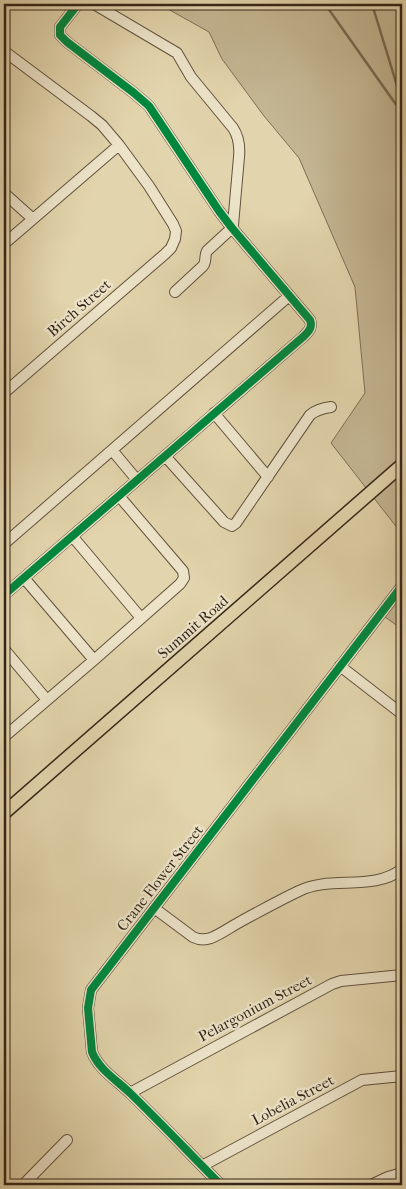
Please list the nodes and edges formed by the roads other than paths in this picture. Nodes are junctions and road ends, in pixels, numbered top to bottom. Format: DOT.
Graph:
graph roads {
  1 [pos="78,4"];
  2 [pos="94,4"];
  3 [pos="4,50"];
  4 [pos="119,145"];
  5 [pos="4,193"];
  6 [pos="32,219"];
  7 [pos="232,228"];
  8 [pos="4,244"];
  9 [pos="174,292"];
  10 [pos="289,296"];
  11 [pos="4,394"];
  12 [pos="331,407"];
  13 [pos="214,413"];
  14 [pos="112,450"];
  15 [pos="165,456"];
  16 [pos="402,465"];
  17 [pos="268,477"];
  18 [pos="137,480"];
  19 [pos="119,496"];
  20 [pos="72,537"];
  21 [pos="4,544"];
  22 [pos="24,578"];
  23 [pos="402,586"];
  24 [pos="4,595"];
  25 [pos="141,618"];
  26 [pos="4,649"];
  27 [pos="94,660"];
  28 [pos="340,666"];
  29 [pos="47,700"];
  30 [pos="402,714"];
  31 [pos="4,737"];
  32 [pos="4,813"];
  33 [pos="402,869"];
  34 [pos="154,908"];
  35 [pos="402,975"];
  36 [pos="402,1076"];
  37 [pos="130,1093"];
  38 [pos="68,1140"];
  39 [pos="202,1166"];
  40 [pos="402,1173"];
  41 [pos="22,1185"];
  42 [pos="221,1185"];
  43 [pos="371,1185"];
  1 -- 7 [label="street"];
  2 -- 7 [label="street"];
  3 -- 4 [label="street"];
  4 -- 6 [label="street"];
  4 -- 11 [label="street, Birch Street"];
  5 -- 6 [label="street"];
  6 -- 8 [label="street"];
  7 -- 9 [label="street"];
  7 -- 10 [label="street"];
  10 -- 13 [label="street"];
  10 -- 14 [label="street"];
  12 -- 17 [label="street"];
  13 -- 15 [label="street"];
  13 -- 17 [label="street"];
  14 -- 18 [label="street"];
  14 -- 21 [label="street"];
  15 -- 17 [label="street"];
  15 -- 18 [label="street"];
  16 -- 32 [label="main road, Summit Road"];
  18 -- 19 [label="street"];
  19 -- 20 [label="street"];
  19 -- 25 [label="street"];
  20 -- 22 [label="street"];
  20 -- 25 [label="street"];
  22 -- 24 [label="street"];
  22 -- 27 [label="street"];
  23 -- 28 [label="street, Crane Flower Street"];
  25 -- 27 [label="street"];
  26 -- 29 [label="street"];
  27 -- 29 [label="street"];
  28 -- 30 [label="street"];
  28 -- 34 [label="street, Crane Flower Street"];
  29 -- 31 [label="street"];
  33 -- 34 [label="street"];
  34 -- 37 [label="street, Crane Flower Street"];
  35 -- 37 [label="street, Pelargonium Street"];
  36 -- 39 [label="street, Lobelia Street"];
  37 -- 39 [label="street, Crane Flower Street"];
  38 -- 41 [label="street"];
  39 -- 42 [label="street, Crane Flower Street"];
  40 -- 43 [label="street"];
}
